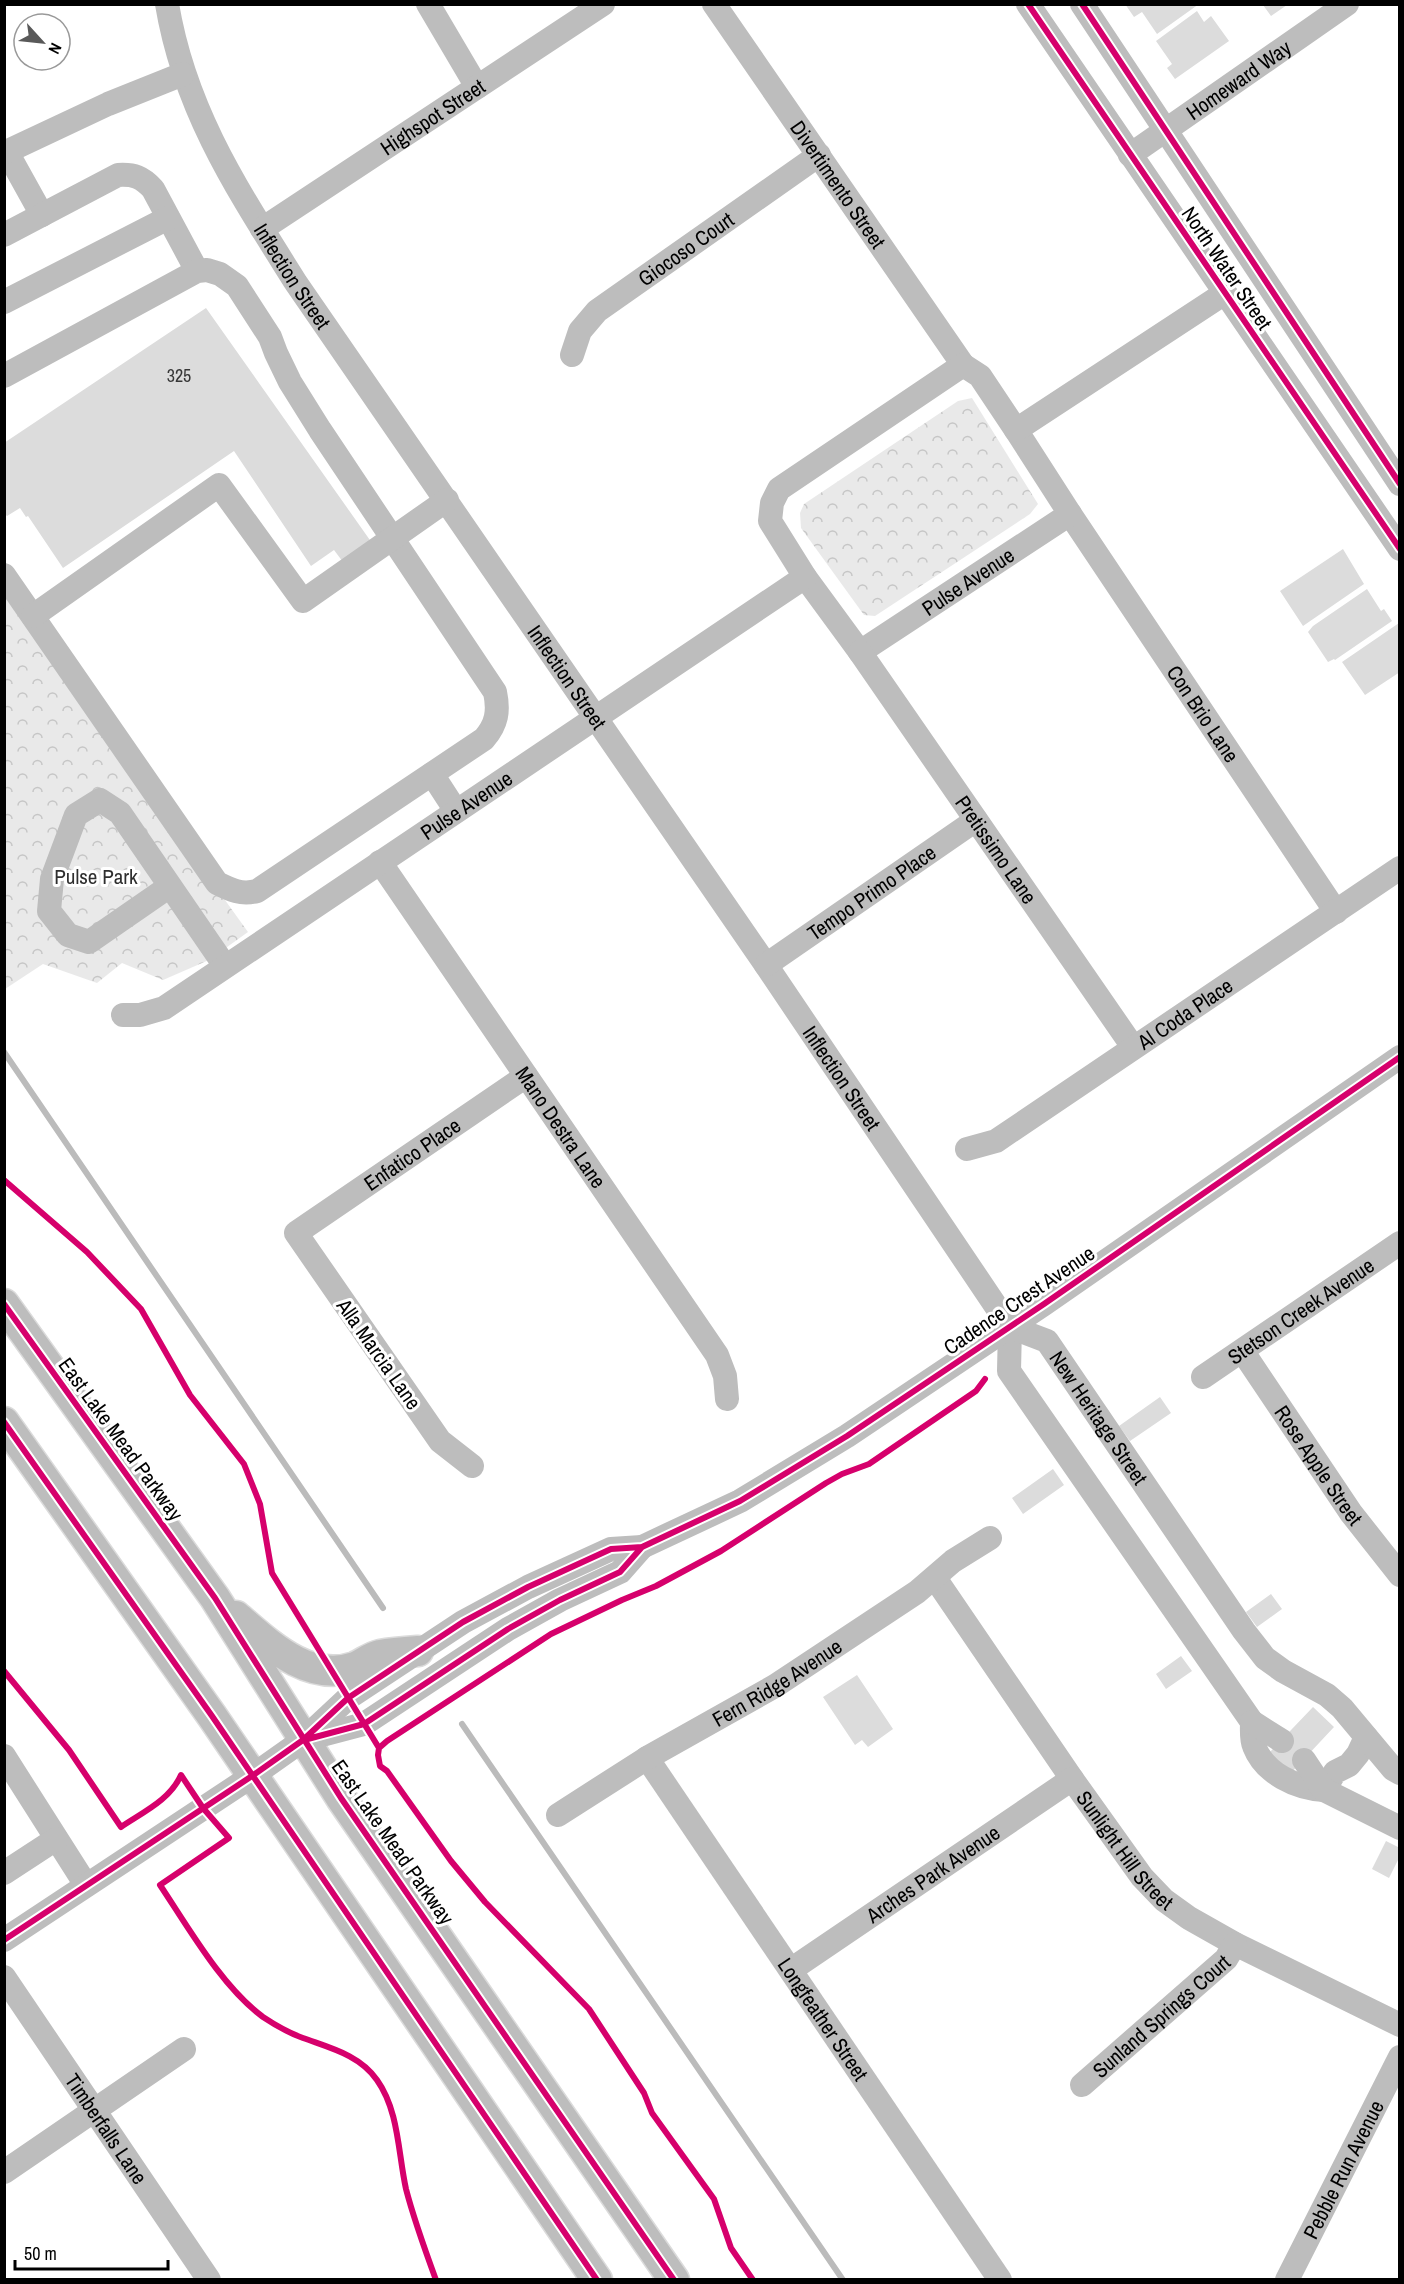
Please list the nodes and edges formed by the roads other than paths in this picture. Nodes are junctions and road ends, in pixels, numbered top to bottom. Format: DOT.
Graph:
graph roads {
  1 [pos="167,4"];
  2 [pos="428,4"];
  3 [pos="603,4"];
  4 [pos="714,4"];
  5 [pos="1028,4"];
  6 [pos="1082,4"];
  7 [pos="1347,4"];
  8 [pos="183,74"];
  9 [pos="477,87"];
  10 [pos="1166,130"];
  11 [pos="6,153"];
  12 [pos="819,155"];
  13 [pos="1130,155"];
  14 [pos="42,215"];
  15 [pos="168,218"];
  16 [pos="262,229"];
  17 [pos="4,235"];
  18 [pos="197,272"];
  19 [pos="1225,293"];
  20 [pos="4,302"];
  21 [pos="572,355"];
  22 [pos="963,365"];
  23 [pos="4,376"];
  24 [pos="1016,430"];
  25 [pos="1400,484"];
  26 [pos="447,500"];
  27 [pos="1070,514"];
  28 [pos="393,538"];
  29 [pos="1400,549"];
  30 [pos="4,575"];
  31 [pos="805,577"];
  32 [pos="33,616"];
  33 [pos="860,652"];
  34 [pos="596,717"];
  35 [pos="432,774"];
  36 [pos="456,811"];
  37 [pos="976,820"];
  38 [pos="380,862"];
  39 [pos="1400,868"];
  40 [pos="170,886"];
  41 [pos="1336,912"];
  42 [pos="766,965"];
  43 [pos="225,966"];
  44 [pos="123,1015"];
  45 [pos="1133,1047"];
  46 [pos="1398,1059"];
  47 [pos="526,1076"];
  48 [pos="967,1149"];
  49 [pos="296,1233"];
  50 [pos="1400,1243"];
  51 [pos="4,1304"];
  52 [pos="1010,1327"];
  53 [pos="1243,1352"];
  54 [pos="1203,1377"];
  55 [pos="727,1400"];
  56 [pos="4,1422"];
  57 [pos="472,1466"];
  58 [pos="990,1538"];
  59 [pos="642,1547"];
  60 [pos="1400,1575"];
  61 [pos="935,1578"];
  62 [pos="215,1598"];
  63 [pos="418,1651"];
  64 [pos="1252,1722"];
  65 [pos="1366,1737"];
  66 [pos="303,1740"];
  67 [pos="1282,1741"];
  68 [pos="4,1756"];
  69 [pos="647,1758"];
  70 [pos="1304,1760"];
  71 [pos="1400,1773"];
  72 [pos="252,1776"];
  73 [pos="1072,1779"];
  74 [pos="1324,1790"];
  75 [pos="558,1815"];
  76 [pos="1400,1828"];
  77 [pos="56,1839"];
  78 [pos="4,1873"];
  79 [pos="86,1885"];
  80 [pos="4,1940"];
  81 [pos="1235,1944"];
  82 [pos="792,1969"];
  83 [pos="4,1977"];
  84 [pos="1400,2025"];
  85 [pos="184,2049"];
  86 [pos="1400,2057"];
  87 [pos="1082,2085"];
  88 [pos="95,2110"];
  89 [pos="4,2172"];
  90 [pos="209,2280"];
  91 [pos="597,2280"];
  92 [pos="674,2280"];
  93 [pos="1000,2280"];
  94 [pos="1287,2280"];
  1 -- 8 [label="street, Inflection Street"];
  2 -- 9 [label="street"];
  3 -- 9 [label="street, Highspot Street"];
  4 -- 12 [label="street, Divertimento Street"];
  5 -- 13 [label="street, North Water Street"];
  6 -- 10 [label="street, North Water Street"];
  7 -- 10 [label="street, Homeward Way"];
  8 -- 11 [label="street"];
  8 -- 16 [label="street, Inflection Street"];
  9 -- 16 [label="street, Highspot Street"];
  10 -- 13 [label="street, Homeward Way"];
  10 -- 25 [label="street, North Water Street"];
  11 -- 14 [label="street"];
  12 -- 21 [label="street, Giocoso Court"];
  12 -- 22 [label="street, Divertimento Street"];
  13 -- 19 [label="street, North Water Street"];
  14 -- 15 [label="street"];
  14 -- 17 [label="street"];
  15 -- 18 [label="street"];
  15 -- 20 [label="street"];
  16 -- 26 [label="street, Inflection Street"];
  18 -- 23 [label="street"];
  18 -- 28 [label="street"];
  19 -- 24 [label="street"];
  19 -- 29 [label="street, North Water Street"];
  22 -- 24 [label="street"];
  22 -- 31 [label="street"];
  24 -- 27 [label="street"];
  26 -- 28 [label="street"];
  26 -- 34 [label="street, Inflection Street"];
  27 -- 33 [label="street, Pulse Avenue"];
  27 -- 41 [label="street, Con Brio Lane"];
  28 -- 32 [label="street"];
  28 -- 35 [label="street"];
  30 -- 32 [label="street"];
  31 -- 33 [label="street"];
  31 -- 34 [label="street, Pulse Avenue"];
  32 -- 35 [label="street"];
  33 -- 37 [label="street, Pretissimo Lane"];
  34 -- 36 [label="street, Pulse Avenue"];
  34 -- 42 [label="street, Inflection Street"];
  35 -- 36 [label="street"];
  36 -- 38 [label="street, Pulse Avenue"];
  37 -- 42 [label="street, Tempo Primo Place"];
  37 -- 45 [label="street, Pretissimo Lane"];
  38 -- 43 [label="street, Pulse Avenue"];
  38 -- 47 [label="street, Mano Destra Lane"];
  39 -- 41 [label="street, Al Coda Place"];
  40 -- 40 [label="street"];
  40 -- 43 [label="street"];
  41 -- 45 [label="street, Al Coda Place"];
  42 -- 52 [label="street, Inflection Street"];
  43 -- 44 [label="street, Pulse Avenue"];
  45 -- 48 [label="street, Al Coda Place"];
  46 -- 52 [label="street, Cadence Crest Avenue"];
  47 -- 49 [label="street, Enfatico Place"];
  47 -- 55 [label="street, Mano Destra Lane"];
  49 -- 57 [label="street, Alla Marcia Lane"];
  50 -- 53 [label="street, Stetson Creek Avenue"];
  51 -- 62 [label="main road, East Lake Mead Parkway"];
  52 -- 59 [label="street, Cadence Crest Avenue"];
  52 -- 64 [label="street"];
  52 -- 65 [label="street, New Heritage Street"];
  53 -- 54 [label="street, Stetson Creek Avenue"];
  53 -- 60 [label="street, Rose Apple Street"];
  56 -- 72 [label="main road"];
  58 -- 61 [label="street, Fern Ridge Avenue"];
  59 -- 63 [label="street, Cadence Crest Avenue"];
  59 -- 66 [label="street, Cadence Crest Avenue"];
  61 -- 69 [label="street, Fern Ridge Avenue"];
  61 -- 73 [label="street, Sunlight Hill Street"];
  62 -- 63 [label="main road"];
  62 -- 66 [label="main road, East Lake Mead Parkway"];
  63 -- 66 [label="street, Cadence Crest Avenue"];
  64 -- 67 [label="street"];
  64 -- 74 [label="street"];
  65 -- 71 [label="street, New Heritage Street"];
  65 -- 74 [label="street"];
  66 -- 72 [label="street"];
  66 -- 92 [label="main road, East Lake Mead Parkway"];
  68 -- 77 [label="street"];
  69 -- 75 [label="street, Fern Ridge Avenue"];
  69 -- 82 [label="street, Longfeather Street"];
  70 -- 74 [label="street"];
  72 -- 79 [label="street"];
  72 -- 91 [label="main road"];
  73 -- 81 [label="street, Sunlight Hill Street"];
  73 -- 82 [label="street, Arches Park Avenue"];
  74 -- 76 [label="street"];
  77 -- 78 [label="street"];
  77 -- 79 [label="street"];
  79 -- 80 [label="street"];
  81 -- 84 [label="street, Sunlight Hill Street"];
  81 -- 87 [label="street, Sunland Springs Court"];
  82 -- 93 [label="street, Longfeather Street"];
  83 -- 88 [label="street, Timberfalls Lane"];
  85 -- 88 [label="street"];
  86 -- 94 [label="street, Pebble Run Avenue"];
  88 -- 89 [label="street"];
  88 -- 90 [label="street, Timberfalls Lane"];
}
